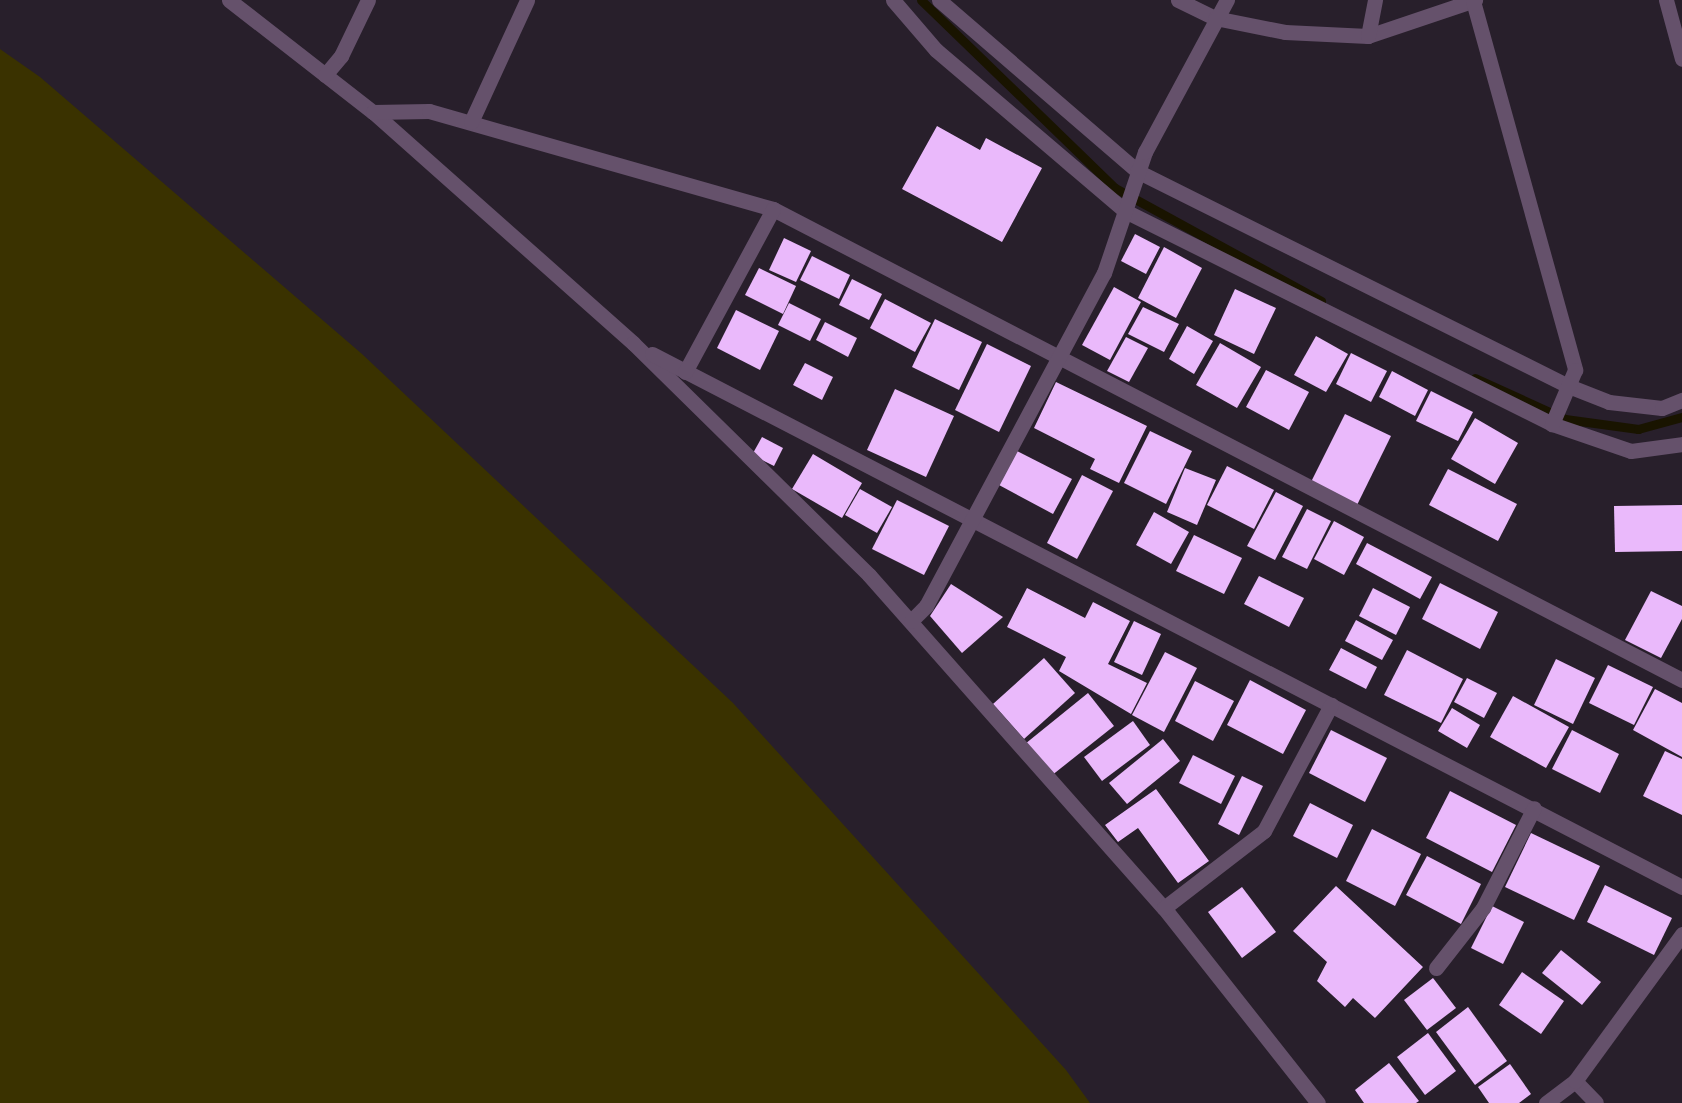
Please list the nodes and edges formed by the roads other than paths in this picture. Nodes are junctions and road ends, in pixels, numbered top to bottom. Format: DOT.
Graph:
graph roads {
  1 [pos="229,0"];
  2 [pos="368,0"];
  3 [pos="527,0"];
  4 [pos="893,0"];
  5 [pos="939,0"];
  6 [pos="1178,0"];
  7 [pos="1227,0"];
  8 [pos="1375,0"];
  9 [pos="1474,0"];
  10 [pos="1666,0"];
  11 [pos="1215,18"];
  12 [pos="1368,36"];
  13 [pos="1682,58"];
  14 [pos="326,75"];
  15 [pos="373,112"];
  16 [pos="471,122"];
  17 [pos="1135,175"];
  18 [pos="1125,205"];
  19 [pos="772,209"];
  20 [pos="633,343"];
  21 [pos="1057,360"];
  22 [pos="685,372"];
  23 [pos="1569,391"];
  24 [pos="1682,400"];
  25 [pos="1554,421"];
  26 [pos="1682,444"];
  27 [pos="975,518"];
  28 [pos="911,621"];
  29 [pos="1682,680"];
  30 [pos="1331,705"];
  31 [pos="1534,808"];
  32 [pos="1682,887"];
  33 [pos="1164,909"];
  34 [pos="1682,934"];
  35 [pos="1436,968"];
  36 [pos="1575,1081"];
  37 [pos="1318,1103"];
  38 [pos="1546,1103"];
  39 [pos="1596,1103"];
  1 -- 14 [label="street"];
  2 -- 14 [label="street"];
  3 -- 16 [label="street"];
  4 -- 18 [label="street"];
  5 -- 17 [label="street"];
  6 -- 11 [label="street"];
  7 -- 11 [label="street"];
  8 -- 12 [label="street"];
  9 -- 12 [label="street"];
  9 -- 23 [label="street"];
  10 -- 13 [label="street"];
  11 -- 12 [label="street"];
  11 -- 17 [label="street"];
  14 -- 15 [label="street"];
  15 -- 16 [label="street"];
  15 -- 20 [label="street"];
  16 -- 19 [label="street"];
  17 -- 18 [label="street"];
  17 -- 23 [label="street"];
  18 -- 21 [label="street"];
  18 -- 25 [label="street"];
  19 -- 21 [label="street"];
  19 -- 22 [label="street"];
  20 -- 22 [label="street"];
  20 -- 28 [label="street"];
  21 -- 27 [label="street"];
  21 -- 29 [label="street"];
  22 -- 27 [label="street"];
  23 -- 24 [label="street"];
  23 -- 25 [label="street"];
  25 -- 26 [label="street"];
  27 -- 28 [label="street"];
  27 -- 30 [label="street"];
  28 -- 33 [label="street"];
  30 -- 31 [label="street"];
  30 -- 33 [label="street"];
  31 -- 32 [label="street"];
  31 -- 35 [label="street"];
  33 -- 37 [label="street"];
  34 -- 36 [label="street"];
  36 -- 38 [label="street"];
  36 -- 39 [label="street"];
}
